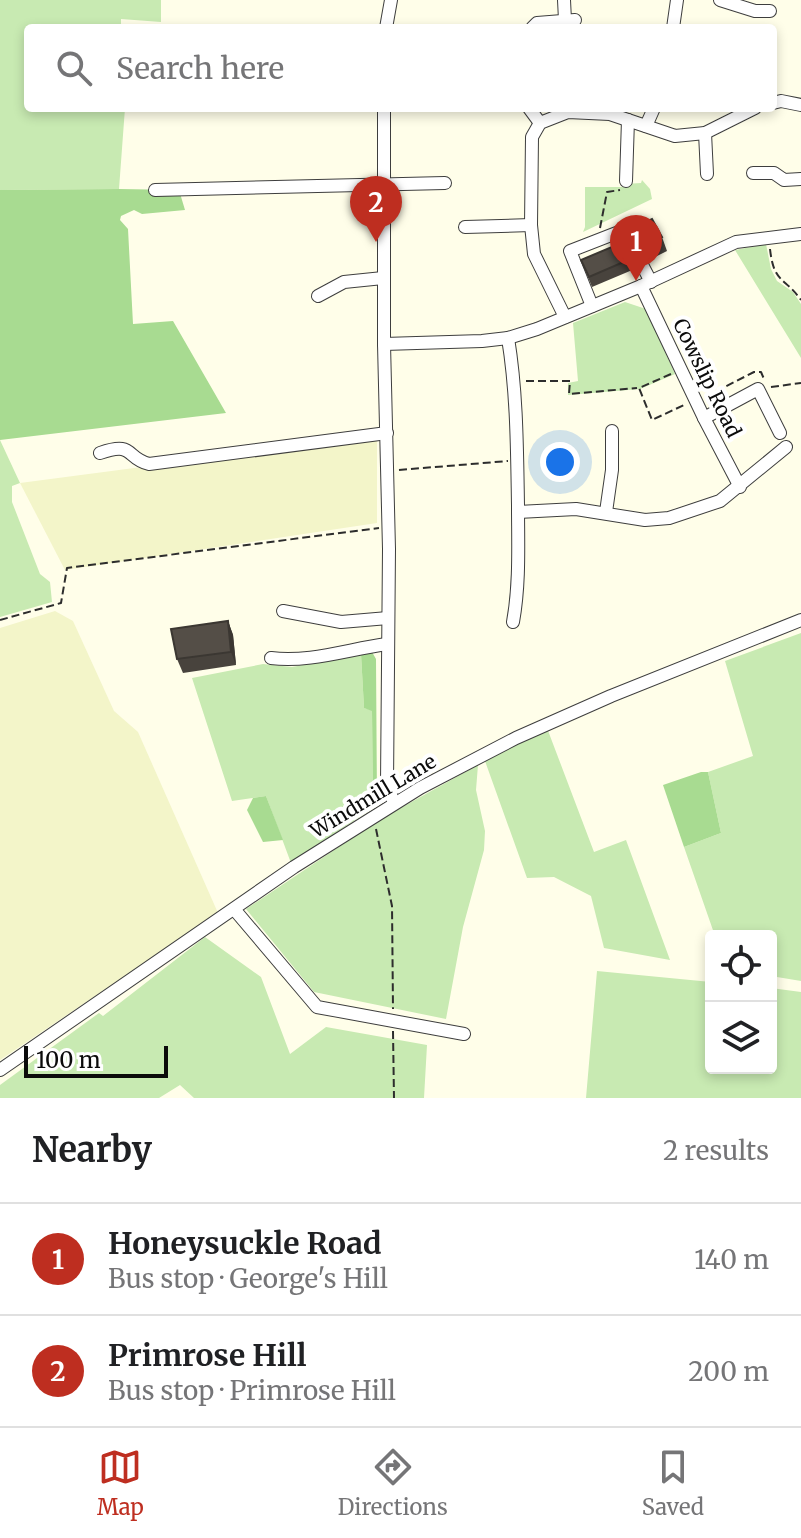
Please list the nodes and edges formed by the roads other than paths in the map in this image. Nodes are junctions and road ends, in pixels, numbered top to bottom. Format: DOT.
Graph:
graph roads {
  1 [pos="391,0"];
  2 [pos="564,0"];
  3 [pos="677,0"];
  4 [pos="720,0"];
  5 [pos="770,11"];
  6 [pos="387,24"];
  7 [pos="541,24"];
  8 [pos="674,24"];
  9 [pos="777,102"];
  10 [pos="801,105"];
  11 [pos="384,112"];
  12 [pos="532,112"];
  13 [pos="652,112"];
  14 [pos="747,112"];
  15 [pos="628,120"];
  16 [pos="540,123"];
  17 [pos="646,126"];
  18 [pos="705,133"];
  19 [pos="753,173"];
  20 [pos="707,174"];
  21 [pos="801,179"];
  22 [pos="626,181"];
  23 [pos="445,183"];
  24 [pos="383,186"];
  25 [pos="155,190"];
  26 [pos="531,225"];
  27 [pos="465,227"];
  28 [pos="801,234"];
  29 [pos="383,278"];
  30 [pos="646,284"];
  31 [pos="318,296"];
  32 [pos="592,306"];
  33 [pos="565,317"];
  34 [pos="508,338"];
  35 [pos="384,344"];
  36 [pos="704,418"];
  37 [pos="612,431"];
  38 [pos="387,433"];
  39 [pos="780,433"];
  40 [pos="786,447"];
  41 [pos="100,453"];
  42 [pos="740,487"];
  43 [pos="518,512"];
  44 [pos="606,512"];
  45 [pos="283,611"];
  46 [pos="388,618"];
  47 [pos="801,620"];
  48 [pos="513,622"];
  49 [pos="387,644"];
  50 [pos="271,658"];
  51 [pos="394,803"];
  52 [pos="234,909"];
  53 [pos="464,1034"];
  54 [pos="0,1070"];
  1 -- 6 [label="street"];
  2 -- 7 [label="street"];
  3 -- 8 [label="street"];
  4 -- 5 [label="street"];
  9 -- 10 [label="street"];
  11 -- 24 [label="street"];
  12 -- 16 [label="street"];
  13 -- 17 [label="street"];
  14 -- 18 [label="street"];
  15 -- 16 [label="street"];
  15 -- 17 [label="street"];
  15 -- 22 [label="street"];
  16 -- 26 [label="street"];
  17 -- 18 [label="street"];
  18 -- 20 [label="street"];
  19 -- 21 [label="street"];
  23 -- 24 [label="street"];
  24 -- 25 [label="street"];
  24 -- 29 [label="street"];
  26 -- 27 [label="street"];
  26 -- 33 [label="street"];
  28 -- 30 [label="street"];
  29 -- 31 [label="street"];
  29 -- 35 [label="street"];
  30 -- 32 [label="street"];
  30 -- 32 [label="street, Cowslip Road"];
  30 -- 36 [label="street, Cowslip Road"];
  32 -- 33 [label="street"];
  33 -- 34 [label="street"];
  34 -- 35 [label="street"];
  34 -- 43 [label="street"];
  35 -- 38 [label="street"];
  36 -- 39 [label="street"];
  36 -- 42 [label="street, Cowslip Road"];
  37 -- 44 [label="street"];
  38 -- 41 [label="street"];
  38 -- 46 [label="street"];
  40 -- 42 [label="street"];
  42 -- 44 [label="street"];
  43 -- 44 [label="street"];
  43 -- 48 [label="street"];
  45 -- 46 [label="street"];
  46 -- 49 [label="street"];
  47 -- 51 [label="street, Windmill Lane"];
  49 -- 50 [label="street"];
  49 -- 51 [label="street"];
  51 -- 52 [label="street, Windmill Lane"];
  52 -- 53 [label="street"];
  52 -- 54 [label="street, Windmill Lane"];
}
